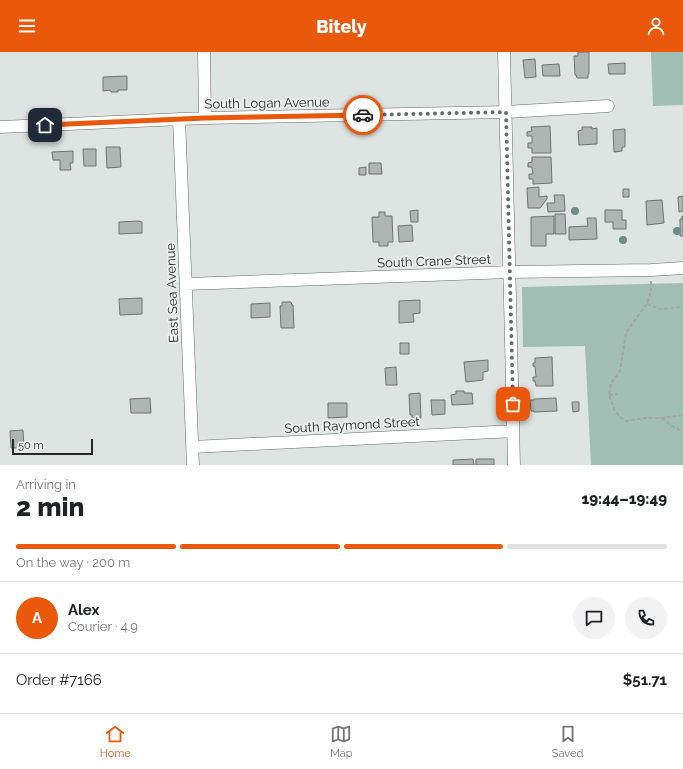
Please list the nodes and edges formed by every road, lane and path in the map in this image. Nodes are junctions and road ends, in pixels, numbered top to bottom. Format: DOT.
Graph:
graph roads {
  1 [pos="204,52"];
  2 [pos="504,52"];
  3 [pos="608,106"];
  4 [pos="506,112"];
  5 [pos="205,118"];
  6 [pos="179,119"];
  7 [pos="0,127"];
  8 [pos="683,268"];
  9 [pos="651,270"];
  10 [pos="510,272"];
  11 [pos="186,284"];
  12 [pos="647,304"];
  13 [pos="683,307"];
  14 [pos="617,394"];
  15 [pos="609,395"];
  16 [pos="683,415"];
  17 [pos="662,418"];
  18 [pos="513,431"];
  19 [pos="683,432"];
  20 [pos="193,447"];
  21 [pos="193,465"];
  22 [pos="514,465"];
  1 -- 5 [label="street"];
  2 -- 4 [label="street"];
  3 -- 4 [label="street, South Logan Avenue"];
  4 -- 5 [label="street, South Logan Avenue"];
  4 -- 10 [label="street"];
  5 -- 6 [label="street, South Logan Avenue"];
  6 -- 7 [label="street, South Logan Avenue"];
  6 -- 11 [label="street, East Sea Avenue"];
  8 -- 9 [label="street, South Crane Street"];
  9 -- 10 [label="street, South Crane Street"];
  9 -- 12 [label="path"];
  10 -- 11 [label="street, South Crane Street"];
  10 -- 18 [label="street"];
  11 -- 20 [label="street, East Sea Avenue"];
  12 -- 13 [label="path"];
  12 -- 15 [label="path"];
  14 -- 15 [label="path"];
  15 -- 17 [label="path"];
  16 -- 17 [label="path"];
  17 -- 19 [label="path"];
  18 -- 20 [label="street, South Raymond Street"];
  18 -- 22 [label="street"];
  20 -- 21 [label="street, East Sea Avenue"];
}
